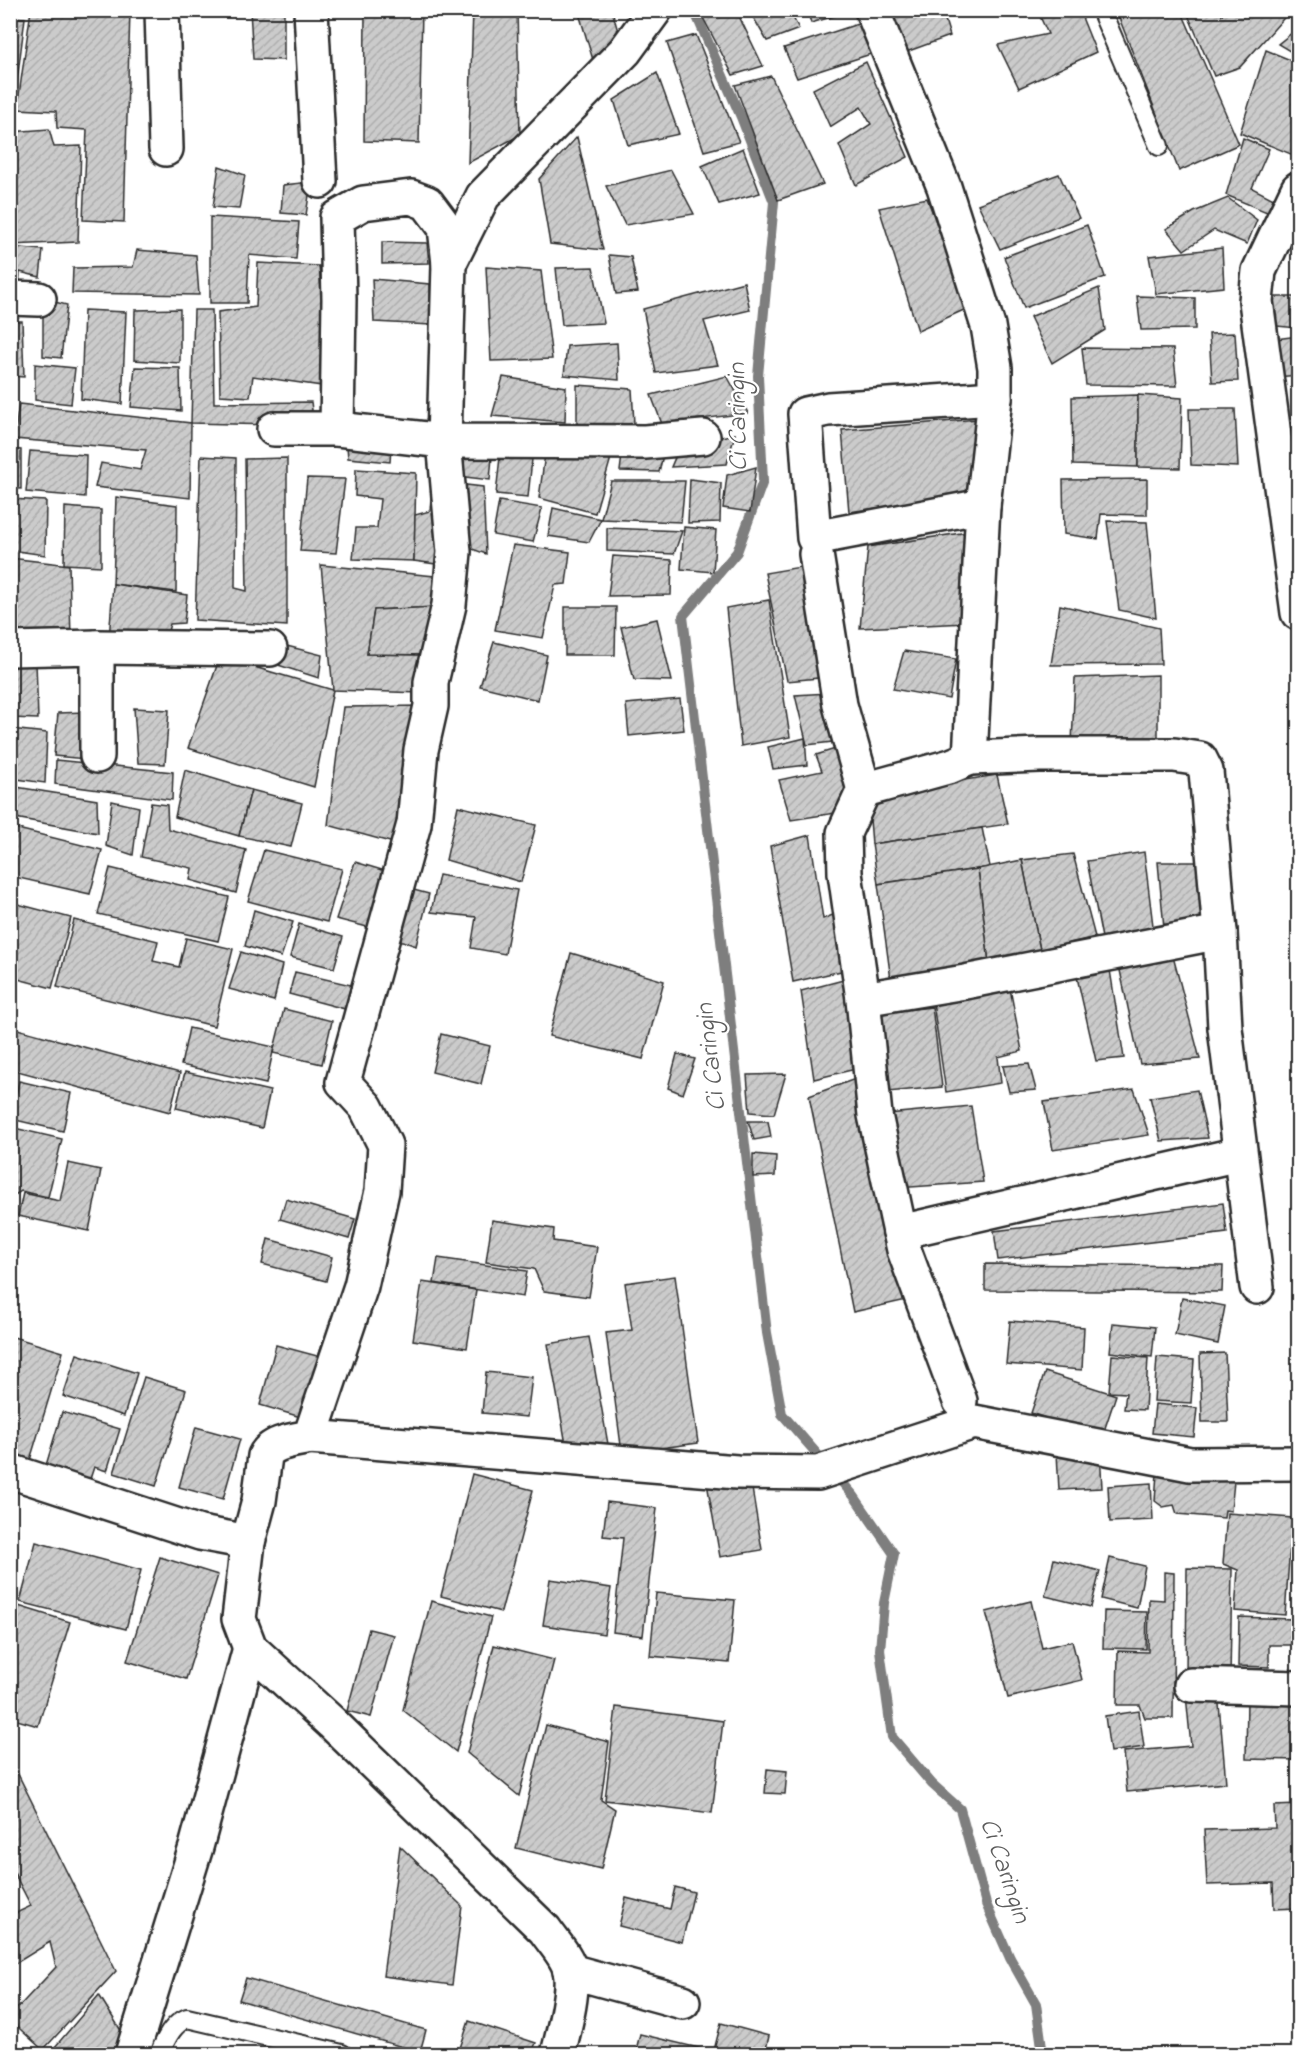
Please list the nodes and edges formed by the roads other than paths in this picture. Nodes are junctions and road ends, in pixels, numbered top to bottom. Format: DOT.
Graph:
graph roads {
  1 [pos="162,10"];
  2 [pos="311,10"];
  3 [pos="655,10"];
  4 [pos="872,10"];
  5 [pos="1101,10"];
  6 [pos="1159,146"];
  7 [pos="166,149"];
  8 [pos="320,181"];
  9 [pos="1299,189"];
  10 [pos="449,264"];
  11 [pos="995,398"];
  12 [pos="274,429"];
  13 [pos="337,429"];
  14 [pos="704,437"];
  15 [pos="444,441"];
  16 [pos="983,506"];
  17 [pos="816,554"];
  18 [pos="1299,613"];
  19 [pos="96,647"];
  20 [pos="10,649"];
  21 [pos="270,649"];
  22 [pos="97,756"];
  23 [pos="970,758"];
  24 [pos="864,790"];
  25 [pos="1220,932"];
  26 [pos="863,999"];
  27 [pos="1239,1154"];
  28 [pos="900,1232"];
  29 [pos="1257,1287"];
  30 [pos="960,1401"];
  31 [pos="310,1437"];
  32 [pos="1299,1463"];
  33 [pos="10,1472"];
  34 [pos="248,1542"];
  35 [pos="250,1648"];
  36 [pos="1191,1685"];
  37 [pos="1299,1688"];
  38 [pos="570,1971"];
  39 [pos="683,2001"];
  40 [pos="132,2055"];
  41 [pos="159,2055"];
  42 [pos="342,2055"];
  43 [pos="558,2055"];
  1 -- 7 [label="street"];
  2 -- 8 [label="street"];
  3 -- 10 [label="street"];
  4 -- 11 [label="street"];
  5 -- 6 [label="lane"];
  9 -- 18 [label="street"];
  10 -- 13 [label="street"];
  10 -- 15 [label="street"];
  11 -- 16 [label="street"];
  11 -- 16 [label="street"];
  12 -- 13 [label="street"];
  13 -- 15 [label="street"];
  14 -- 15 [label="street"];
  15 -- 31 [label="street"];
  16 -- 23 [label="street"];
  17 -- 24 [label="street"];
  19 -- 20 [label="street"];
  19 -- 21 [label="street"];
  19 -- 22 [label="street"];
  23 -- 24 [label="street"];
  23 -- 25 [label="street"];
  24 -- 26 [label="street"];
  25 -- 26 [label="street"];
  25 -- 27 [label="street"];
  26 -- 28 [label="street"];
  27 -- 28 [label="street"];
  27 -- 29 [label="street"];
  28 -- 30 [label="street"];
  31 -- 32 [label="street"];
  31 -- 34 [label="street"];
  33 -- 34 [label="street"];
  34 -- 35 [label="street"];
  35 -- 38 [label="street"];
  35 -- 40 [label="street"];
  36 -- 37 [label="street"];
  38 -- 39 [label="street"];
  38 -- 43 [label="street"];
  41 -- 42 [label="lane"];
}
